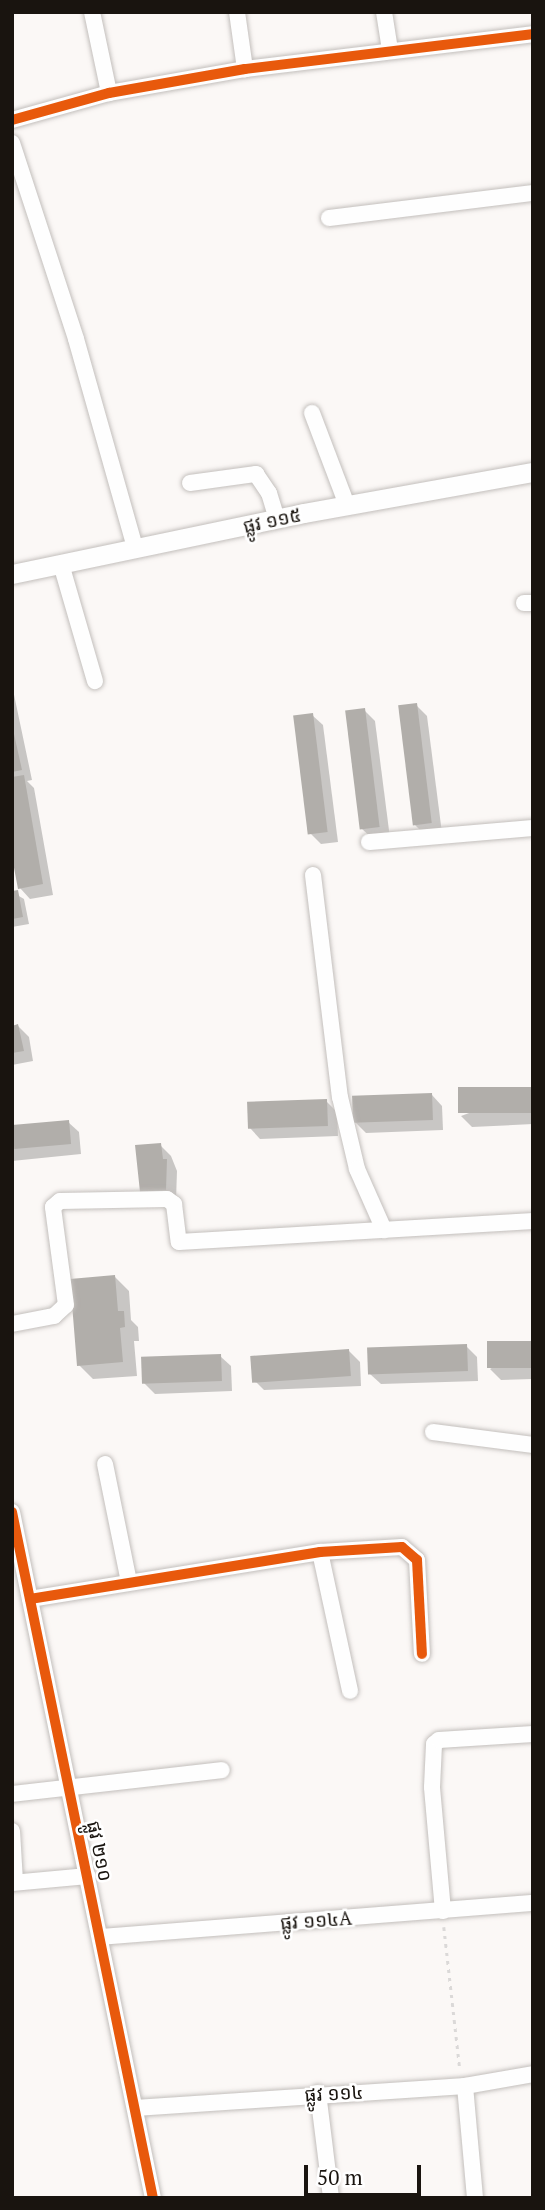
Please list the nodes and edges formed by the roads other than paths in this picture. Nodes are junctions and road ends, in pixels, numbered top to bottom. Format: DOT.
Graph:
graph roads {
  1 [pos="92,12"];
  2 [pos="237,12"];
  3 [pos="384,12"];
  4 [pos="533,34"];
  5 [pos="390,50"];
  6 [pos="245,69"];
  7 [pos="109,93"];
  8 [pos="12,120"];
  9 [pos="12,143"];
  10 [pos="16,163"];
  11 [pos="533,193"];
  12 [pos="329,218"];
  13 [pos="312,413"];
  14 [pos="533,472"];
  15 [pos="190,483"];
  16 [pos="347,505"];
  17 [pos="277,519"];
  18 [pos="135,548"];
  19 [pos="61,564"];
  20 [pos="12,574"];
  21 [pos="95,681"];
  22 [pos="533,828"];
  23 [pos="369,842"];
  24 [pos="313,875"];
  25 [pos="533,1221"];
  26 [pos="384,1230"];
  27 [pos="12,1324"];
  28 [pos="433,1432"];
  29 [pos="533,1444"];
  30 [pos="105,1464"];
  31 [pos="12,1512"];
  32 [pos="320,1552"];
  33 [pos="130,1582"];
  34 [pos="30,1599"];
  35 [pos="422,1654"];
  36 [pos="350,1691"];
  37 [pos="533,1734"];
  38 [pos="222,1770"];
  39 [pos="70,1788"];
  40 [pos="12,1794"];
  41 [pos="12,1831"];
  42 [pos="88,1876"];
  43 [pos="14,1882"];
  44 [pos="533,1903"];
  45 [pos="443,1911"];
  46 [pos="100,1937"];
  47 [pos="533,2074"];
  48 [pos="465,2086"];
  49 [pos="318,2093"];
  50 [pos="135,2108"];
  51 [pos="153,2198"];
  52 [pos="331,2198"];
  53 [pos="475,2198"];
  1 -- 7 [label="street"];
  2 -- 6 [label="street"];
  3 -- 5 [label="street"];
  4 -- 5 [label="street"];
  5 -- 6 [label="street"];
  6 -- 7 [label="street"];
  7 -- 8 [label="street"];
  9 -- 10 [label="street"];
  10 -- 18 [label="street"];
  11 -- 12 [label="street"];
  13 -- 16 [label="street"];
  14 -- 16 [label="main road, ផ្លូវ ១១៥"];
  15 -- 17 [label="street"];
  16 -- 17 [label="main road, ផ្លូវ ១១៥"];
  17 -- 18 [label="main road, ផ្លូវ ១១៥"];
  18 -- 19 [label="main road, ផ្លូវ ១១៥"];
  19 -- 20 [label="main road, ផ្លូវ ១១៥"];
  19 -- 21 [label="street"];
  22 -- 23 [label="street"];
  24 -- 26 [label="street"];
  25 -- 26 [label="street"];
  26 -- 27 [label="street"];
  28 -- 29 [label="street"];
  30 -- 33 [label="street"];
  31 -- 34 [label="street, ផ្លូវ ២១០"];
  32 -- 33 [label="street"];
  32 -- 35 [label="street"];
  32 -- 36 [label="street"];
  33 -- 34 [label="street"];
  34 -- 39 [label="street, ផ្លូវ ២១០"];
  37 -- 45 [label="street"];
  38 -- 39 [label="street"];
  39 -- 40 [label="street"];
  39 -- 42 [label="street, ផ្លូវ ២១០"];
  41 -- 43 [label="street"];
  42 -- 43 [label="street"];
  42 -- 46 [label="street, ផ្លូវ ២១០"];
  44 -- 45 [label="street, ផ្លូវ ១១៤A"];
  45 -- 46 [label="street, ផ្លូវ ១១៤A"];
  46 -- 50 [label="street, ផ្លូវ ២១០"];
  47 -- 48 [label="street, ផ្លូវ ១១៤"];
  48 -- 49 [label="street, ផ្លូវ ១១៤"];
  48 -- 53 [label="street"];
  49 -- 50 [label="street, ផ្លូវ ១១៤"];
  49 -- 52 [label="street"];
  50 -- 51 [label="street, ផ្លូវ ២១០"];
}
